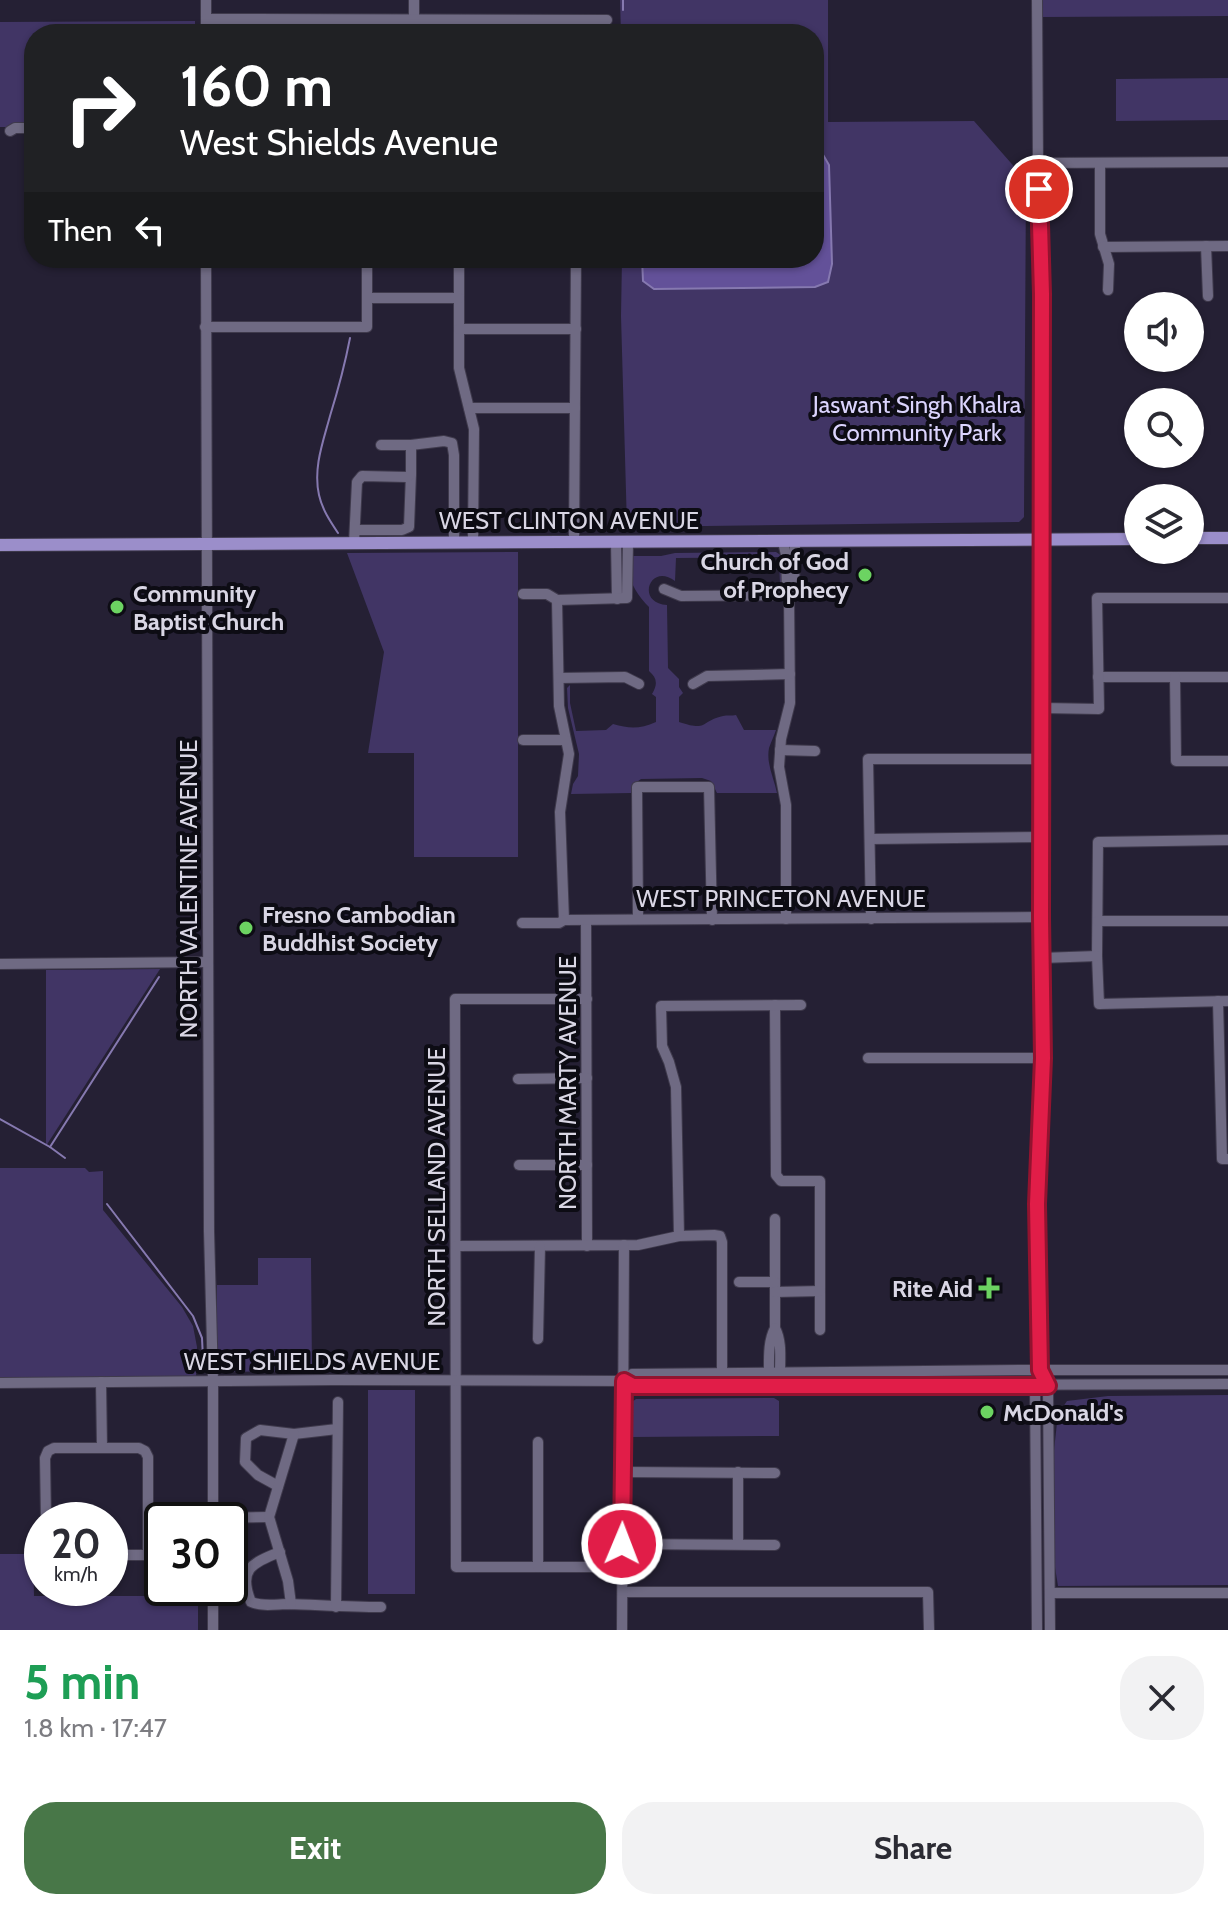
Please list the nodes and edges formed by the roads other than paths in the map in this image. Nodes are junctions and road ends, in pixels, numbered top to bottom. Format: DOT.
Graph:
graph roads {
  1 [pos="206,0"];
  2 [pos="414,0"];
  3 [pos="1037,0"];
  4 [pos="206,19"];
  5 [pos="414,19"];
  6 [pos="607,20"];
  7 [pos="206,24"];
  8 [pos="24,128"];
  9 [pos="10,131"];
  10 [pos="1228,162"];
  11 [pos="1038,163"];
  12 [pos="1100,164"];
  13 [pos="1206,246"];
  14 [pos="1228,246"];
  15 [pos="1103,247"];
  16 [pos="206,268"];
  17 [pos="367,268"];
  18 [pos="459,268"];
  19 [pos="576,268"];
  20 [pos="1108,290"];
  21 [pos="1208,296"];
  22 [pos="368,298"];
  23 [pos="459,298"];
  24 [pos="205,327"];
  25 [pos="459,329"];
  26 [pos="576,329"];
  27 [pos="469,408"];
  28 [pos="575,408"];
  29 [pos="381,445"];
  30 [pos="411,445"];
  31 [pos="411,474"];
  32 [pos="355,536"];
  33 [pos="1204,538"];
  34 [pos="1228,538"];
  35 [pos="1124,539"];
  36 [pos="473,541"];
  37 [pos="574,541"];
  38 [pos="1042,541"];
  39 [pos="454,542"];
  40 [pos="622,542"];
  41 [pos="789,542"];
  42 [pos="0,545"];
  43 [pos="207,545"];
  44 [pos="664,589"];
  45 [pos="523,594"];
  46 [pos="789,595"];
  47 [pos="1228,598"];
  48 [pos="557,600"];
  49 [pos="790,674"];
  50 [pos="1098,677"];
  51 [pos="1175,677"];
  52 [pos="1228,677"];
  53 [pos="559,678"];
  54 [pos="639,684"];
  55 [pos="693,684"];
  56 [pos="1043,708"];
  57 [pos="523,740"];
  58 [pos="565,740"];
  59 [pos="780,750"];
  60 [pos="815,751"];
  61 [pos="1042,759"];
  62 [pos="1228,761"];
  63 [pos="1042,837"];
  64 [pos="871,839"];
  65 [pos="1228,840"];
  66 [pos="1041,917"];
  67 [pos="638,918"];
  68 [pos="786,919"];
  69 [pos="871,919"];
  70 [pos="564,920"];
  71 [pos="586,920"];
  72 [pos="712,920"];
  73 [pos="1098,921"];
  74 [pos="1228,921"];
  75 [pos="522,923"];
  76 [pos="1097,956"];
  77 [pos="1042,958"];
  78 [pos="208,962"];
  79 [pos="0,964"];
  80 [pos="587,999"];
  81 [pos="1223,1001"];
  82 [pos="775,1005"];
  83 [pos="801,1005"];
  84 [pos="868,1058"];
  85 [pos="1043,1058"];
  86 [pos="587,1078"];
  87 [pos="518,1079"];
  88 [pos="1224,1083"];
  89 [pos="1225,1159"];
  90 [pos="519,1165"];
  91 [pos="587,1165"];
  92 [pos="775,1219"];
  93 [pos="679,1236"];
  94 [pos="624,1245"];
  95 [pos="456,1246"];
  96 [pos="540,1246"];
  97 [pos="587,1246"];
  98 [pos="739,1282"];
  99 [pos="775,1287"];
  100 [pos="820,1291"];
  101 [pos="820,1330"];
  102 [pos="538,1339"];
  103 [pos="1040,1370"];
  104 [pos="1228,1370"];
  105 [pos="908,1371"];
  106 [pos="722,1373"];
  107 [pos="775,1373"];
  108 [pos="851,1373"];
  109 [pos="456,1380"];
  110 [pos="213,1381"];
  111 [pos="624,1381"];
  112 [pos="101,1382"];
  113 [pos="0,1383"];
  114 [pos="1228,1384"];
  115 [pos="866,1385"];
  116 [pos="788,1386"];
  117 [pos="1035,1386"];
  118 [pos="1048,1386"];
  119 [pos="338,1402"];
  120 [pos="337,1429"];
  121 [pos="294,1434"];
  122 [pos="538,1442"];
  123 [pos="102,1448"];
  124 [pos="624,1472"];
  125 [pos="738,1472"];
  126 [pos="775,1473"];
  127 [pos="278,1486"];
  128 [pos="46,1502"];
  129 [pos="148,1502"];
  130 [pos="213,1502"];
  131 [pos="1036,1502"];
  132 [pos="269,1517"];
  133 [pos="248,1518"];
  134 [pos="622,1544"];
  135 [pos="738,1544"];
  136 [pos="775,1545"];
  137 [pos="280,1552"];
  138 [pos="1050,1566"];
  139 [pos="538,1567"];
  140 [pos="622,1567"];
  141 [pos="623,1592"];
  142 [pos="1050,1593"];
  143 [pos="1228,1593"];
  144 [pos="291,1604"];
  145 [pos="213,1606"];
  146 [pos="336,1607"];
  147 [pos="381,1607"];
  148 [pos="213,1630"];
  149 [pos="622,1630"];
  150 [pos="929,1630"];
  151 [pos="1037,1630"];
  152 [pos="1050,1630"];
  1 -- 4 [label="street"];
  2 -- 5 [label="street"];
  3 -- 11 [label="street"];
  4 -- 5 [label="street"];
  4 -- 7 [label="street"];
  5 -- 6 [label="street"];
  8 -- 9 [label="street"];
  10 -- 12 [label="street"];
  11 -- 12 [label="street"];
  11 -- 38 [label="street"];
  12 -- 15 [label="street"];
  13 -- 14 [label="street"];
  13 -- 15 [label="street"];
  13 -- 21 [label="street"];
  15 -- 20 [label="street"];
  16 -- 24 [label="street, NORTH VALENTINE AVENUE"];
  17 -- 22 [label="street"];
  18 -- 23 [label="street"];
  19 -- 26 [label="street"];
  22 -- 23 [label="street"];
  22 -- 24 [label="street"];
  23 -- 25 [label="street"];
  24 -- 43 [label="street, NORTH VALENTINE AVENUE"];
  25 -- 26 [label="street"];
  25 -- 27 [label="street"];
  26 -- 28 [label="street"];
  27 -- 28 [label="street"];
  27 -- 36 [label="street"];
  28 -- 37 [label="street"];
  29 -- 30 [label="street"];
  30 -- 31 [label="street"];
  30 -- 39 [label="street"];
  31 -- 32 [label="street"];
  31 -- 32 [label="street"];
  32 -- 39 [label="main road, WEST CLINTON AVENUE"];
  32 -- 43 [label="main road, WEST CLINTON AVENUE"];
  33 -- 34 [label="main road"];
  35 -- 38 [label="main road, WEST CLINTON AVENUE"];
  36 -- 37 [label="main road, WEST CLINTON AVENUE"];
  36 -- 39 [label="main road, WEST CLINTON AVENUE"];
  37 -- 40 [label="main road, WEST CLINTON AVENUE"];
  38 -- 41 [label="main road, WEST CLINTON AVENUE"];
  38 -- 56 [label="street"];
  40 -- 41 [label="main road, WEST CLINTON AVENUE"];
  40 -- 48 [label="street"];
  41 -- 46 [label="street"];
  42 -- 43 [label="main road, WEST CLINTON AVENUE"];
  43 -- 78 [label="street, NORTH VALENTINE AVENUE"];
  44 -- 46 [label="street"];
  45 -- 48 [label="street"];
  46 -- 49 [label="street"];
  47 -- 50 [label="street"];
  48 -- 53 [label="street"];
  49 -- 55 [label="street"];
  49 -- 59 [label="street"];
  50 -- 51 [label="street"];
  50 -- 56 [label="street"];
  51 -- 52 [label="street"];
  51 -- 62 [label="street"];
  53 -- 54 [label="street"];
  53 -- 58 [label="street"];
  56 -- 61 [label="street"];
  57 -- 58 [label="street"];
  58 -- 70 [label="street"];
  59 -- 60 [label="street"];
  59 -- 68 [label="street"];
  61 -- 63 [label="street"];
  61 -- 64 [label="street"];
  63 -- 64 [label="street"];
  63 -- 66 [label="street"];
  64 -- 69 [label="street"];
  65 -- 73 [label="street"];
  66 -- 69 [label="street, WEST PRINCETON AVENUE"];
  66 -- 77 [label="street"];
  67 -- 71 [label="street, WEST PRINCETON AVENUE"];
  67 -- 72 [label="street, WEST PRINCETON AVENUE"];
  67 -- 72 [label="street"];
  68 -- 69 [label="street, WEST PRINCETON AVENUE"];
  68 -- 72 [label="street, WEST PRINCETON AVENUE"];
  70 -- 71 [label="street, WEST PRINCETON AVENUE"];
  70 -- 75 [label="street, WEST PRINCETON AVENUE"];
  71 -- 80 [label="street, NORTH MARTY AVENUE"];
  73 -- 74 [label="street"];
  73 -- 76 [label="street"];
  76 -- 77 [label="street"];
  76 -- 81 [label="street"];
  77 -- 85 [label="street"];
  78 -- 79 [label="street"];
  78 -- 110 [label="street, NORTH VALENTINE AVENUE"];
  80 -- 86 [label="street, NORTH MARTY AVENUE"];
  80 -- 95 [label="street, NORTH SELLAND AVENUE"];
  81 -- 88 [label="street"];
  82 -- 83 [label="street"];
  82 -- 93 [label="street"];
  82 -- 100 [label="street"];
  84 -- 85 [label="street"];
  85 -- 103 [label="street"];
  86 -- 87 [label="street"];
  86 -- 91 [label="street, NORTH MARTY AVENUE"];
  88 -- 89 [label="street"];
  90 -- 91 [label="street"];
  91 -- 97 [label="street, NORTH MARTY AVENUE"];
  92 -- 99 [label="street"];
  93 -- 94 [label="street"];
  93 -- 106 [label="street"];
  94 -- 97 [label="street"];
  94 -- 111 [label="street"];
  95 -- 96 [label="street"];
  95 -- 109 [label="street, NORTH SELLAND AVENUE"];
  96 -- 97 [label="street"];
  96 -- 102 [label="street"];
  98 -- 99 [label="street"];
  99 -- 100 [label="street"];
  99 -- 107 [label="street"];
  100 -- 101 [label="street"];
  103 -- 104 [label="street, WEST SHIELDS AVENUE"];
  103 -- 105 [label="street, WEST SHIELDS AVENUE"];
  103 -- 117 [label="street"];
  103 -- 118 [label="street"];
  105 -- 108 [label="street, WEST SHIELDS AVENUE"];
  105 -- 115 [label="street"];
  106 -- 107 [label="street, WEST SHIELDS AVENUE"];
  106 -- 111 [label="street, WEST SHIELDS AVENUE"];
  107 -- 108 [label="street, WEST SHIELDS AVENUE"];
  108 -- 116 [label="street"];
  109 -- 110 [label="street, WEST SHIELDS AVENUE"];
  109 -- 111 [label="street, WEST SHIELDS AVENUE"];
  109 -- 139 [label="street, NORTH SELLAND AVENUE"];
  110 -- 112 [label="street, WEST SHIELDS AVENUE"];
  110 -- 130 [label="street, NORTH VALENTINE AVENUE"];
  111 -- 116 [label="street, WEST SHIELDS AVENUE"];
  111 -- 124 [label="street"];
  112 -- 113 [label="street, WEST SHIELDS AVENUE"];
  112 -- 123 [label="street"];
  114 -- 118 [label="street, WEST SHIELDS AVENUE"];
  115 -- 116 [label="street, WEST SHIELDS AVENUE"];
  115 -- 117 [label="street, WEST SHIELDS AVENUE"];
  117 -- 118 [label="street, WEST SHIELDS AVENUE"];
  117 -- 131 [label="street"];
  118 -- 138 [label="street"];
  119 -- 120 [label="street"];
  120 -- 121 [label="street"];
  120 -- 146 [label="street"];
  121 -- 127 [label="street"];
  121 -- 127 [label="street"];
  122 -- 139 [label="street"];
  123 -- 128 [label="street"];
  123 -- 129 [label="street"];
  124 -- 125 [label="street"];
  124 -- 134 [label="street"];
  125 -- 126 [label="street"];
  125 -- 135 [label="street"];
  127 -- 132 [label="street"];
  131 -- 138 [label="street"];
  131 -- 151 [label="street"];
  132 -- 133 [label="street"];
  132 -- 137 [label="street"];
  134 -- 135 [label="street"];
  134 -- 140 [label="street"];
  135 -- 136 [label="street"];
  137 -- 144 [label="street"];
  137 -- 144 [label="street"];
  138 -- 142 [label="street"];
  139 -- 140 [label="street"];
  140 -- 141 [label="street"];
  141 -- 149 [label="street"];
  141 -- 150 [label="street"];
  142 -- 143 [label="street"];
  142 -- 152 [label="street"];
  144 -- 146 [label="street"];
  145 -- 148 [label="street"];
  146 -- 147 [label="street"];
}
